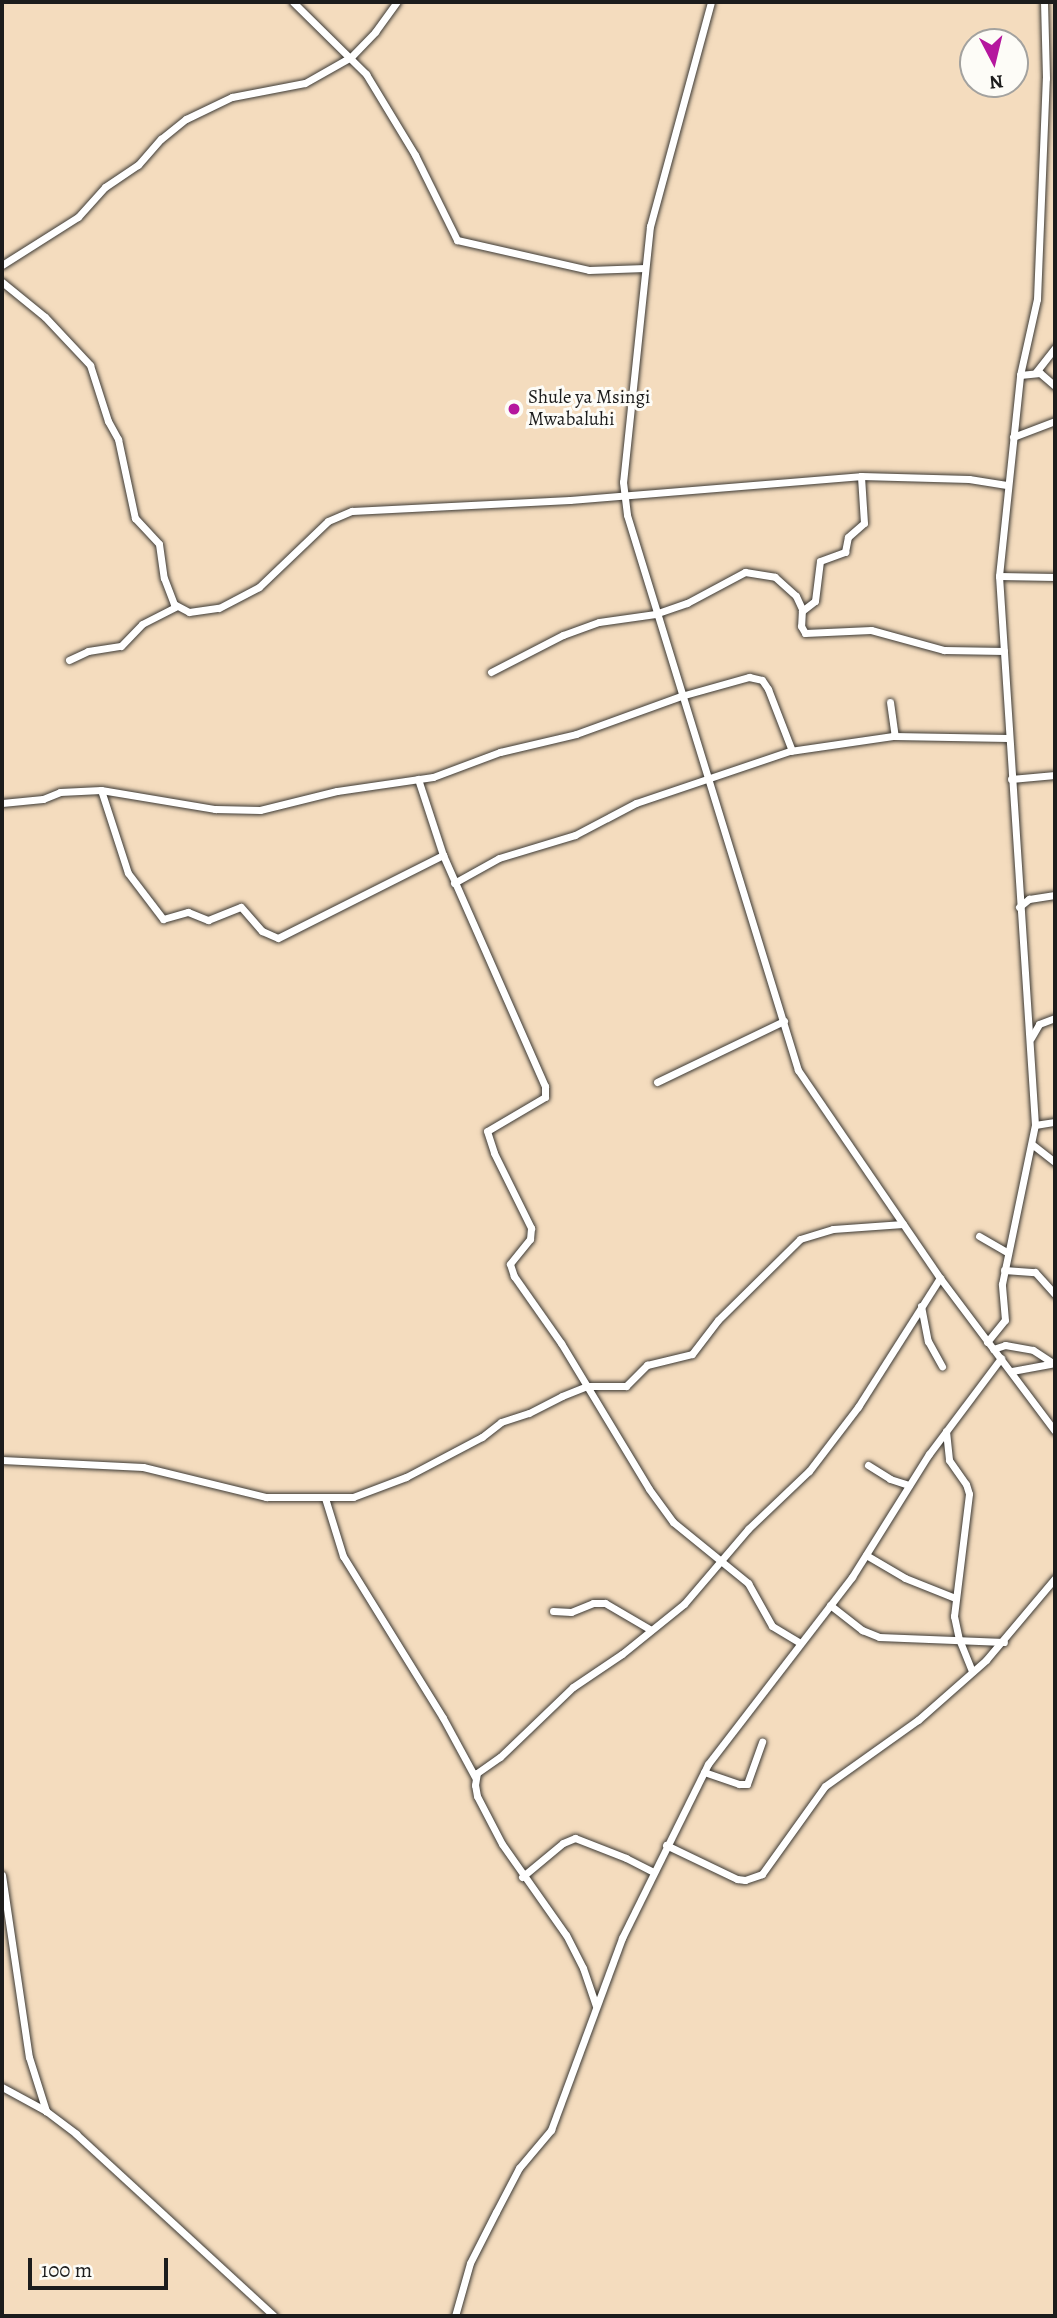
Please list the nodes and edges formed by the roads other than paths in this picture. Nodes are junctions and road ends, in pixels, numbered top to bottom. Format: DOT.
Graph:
graph roads {
  1 [pos="293,2"];
  2 [pos="397,2"];
  3 [pos="710,2"];
  4 [pos="1044,2"];
  5 [pos="351,57"];
  6 [pos="2,265"];
  7 [pos="645,268"];
  8 [pos="2,282"];
  9 [pos="1055,348"];
  10 [pos="1036,372"];
  11 [pos="1020,375"];
  12 [pos="1055,386"];
  13 [pos="1055,421"];
  14 [pos="1013,437"];
  15 [pos="860,476"];
  16 [pos="1007,485"];
  17 [pos="623,496"];
  18 [pos="999,576"];
  19 [pos="1055,577"];
  20 [pos="176,607"];
  21 [pos="802,611"];
  22 [pos="655,614"];
  23 [pos="1004,651"];
  24 [pos="69,660"];
  25 [pos="491,672"];
  26 [pos="681,696"];
  27 [pos="890,702"];
  28 [pos="895,736"];
  29 [pos="1008,738"];
  30 [pos="792,751"];
  31 [pos="1055,775"];
  32 [pos="418,779"];
  33 [pos="708,779"];
  34 [pos="1011,779"];
  35 [pos="101,790"];
  36 [pos="2,803"];
  37 [pos="443,855"];
  38 [pos="454,883"];
  39 [pos="1018,887"];
  40 [pos="1055,895"];
  41 [pos="1032,898"];
  42 [pos="1019,907"];
  43 [pos="1028,1014"];
  44 [pos="1055,1018"];
  45 [pos="784,1021"];
  46 [pos="1041,1022"];
  47 [pos="1031,1040"];
  48 [pos="657,1082"];
  49 [pos="1055,1122"];
  50 [pos="1035,1125"];
  51 [pos="1033,1145"];
  52 [pos="1055,1161"];
  53 [pos="903,1224"];
  54 [pos="979,1236"];
  55 [pos="1007,1252"];
  56 [pos="1004,1270"];
  57 [pos="940,1278"];
  58 [pos="1055,1294"];
  59 [pos="921,1306"];
  60 [pos="987,1342"];
  61 [pos="993,1349"];
  62 [pos="1001,1358"];
  63 [pos="1054,1363"];
  64 [pos="942,1366"];
  65 [pos="1012,1371"];
  66 [pos="587,1386"];
  67 [pos="946,1431"];
  68 [pos="1055,1431"];
  69 [pos="2,1460"];
  70 [pos="869,1465"];
  71 [pos="909,1485"];
  72 [pos="325,1498"];
  73 [pos="866,1555"];
  74 [pos="722,1560"];
  75 [pos="1055,1578"];
  76 [pos="955,1598"];
  77 [pos="830,1605"];
  78 [pos="552,1611"];
  79 [pos="651,1630"];
  80 [pos="958,1639"];
  81 [pos="1003,1642"];
  82 [pos="800,1643"];
  83 [pos="972,1672"];
  84 [pos="762,1742"];
  85 [pos="704,1772"];
  86 [pos="475,1777"];
  87 [pos="666,1845"];
  88 [pos="653,1872"];
  89 [pos="2,1875"];
  90 [pos="522,1877"];
  91 [pos="596,2007"];
  92 [pos="2,2087"];
  93 [pos="46,2111"];
  94 [pos="274,2316"];
  95 [pos="455,2316"];
  1 -- 5 [label="street"];
  2 -- 5 [label="street"];
  3 -- 7 [label="street"];
  4 -- 11 [label="street"];
  5 -- 6 [label="street"];
  5 -- 7 [label="street"];
  7 -- 17 [label="street"];
  8 -- 20 [label="street"];
  9 -- 10 [label="street"];
  10 -- 11 [label="street"];
  10 -- 12 [label="street"];
  11 -- 14 [label="street"];
  13 -- 14 [label="street"];
  14 -- 16 [label="street"];
  15 -- 16 [label="street"];
  15 -- 17 [label="street"];
  15 -- 21 [label="street"];
  16 -- 18 [label="street"];
  17 -- 20 [label="street"];
  17 -- 22 [label="street"];
  18 -- 19 [label="street"];
  18 -- 23 [label="street"];
  20 -- 24 [label="street"];
  21 -- 22 [label="street"];
  21 -- 23 [label="street"];
  22 -- 25 [label="street"];
  22 -- 26 [label="street"];
  23 -- 29 [label="street"];
  26 -- 30 [label="street"];
  26 -- 32 [label="street"];
  26 -- 33 [label="street"];
  27 -- 28 [label="street"];
  28 -- 29 [label="street"];
  28 -- 30 [label="street"];
  29 -- 34 [label="street"];
  30 -- 33 [label="street"];
  31 -- 34 [label="street"];
  32 -- 35 [label="street"];
  32 -- 37 [label="street"];
  33 -- 38 [label="street"];
  33 -- 45 [label="street"];
  34 -- 39 [label="street"];
  35 -- 36 [label="street"];
  35 -- 37 [label="street"];
  37 -- 38 [label="street"];
  38 -- 66 [label="street"];
  39 -- 41 [label="street"];
  39 -- 42 [label="street"];
  40 -- 41 [label="street"];
  41 -- 42 [label="street"];
  42 -- 43 [label="street"];
  43 -- 46 [label="street"];
  43 -- 47 [label="street"];
  44 -- 46 [label="street"];
  45 -- 48 [label="street"];
  45 -- 53 [label="street"];
  46 -- 47 [label="street"];
  47 -- 50 [label="street"];
  49 -- 50 [label="street"];
  50 -- 51 [label="street"];
  51 -- 52 [label="street"];
  51 -- 55 [label="street"];
  53 -- 57 [label="street"];
  53 -- 66 [label="street"];
  54 -- 55 [label="street"];
  55 -- 56 [label="street"];
  56 -- 58 [label="street"];
  56 -- 60 [label="street"];
  57 -- 59 [label="street"];
  57 -- 60 [label="street"];
  59 -- 64 [label="street"];
  59 -- 74 [label="street"];
  60 -- 61 [label="street"];
  61 -- 62 [label="street"];
  61 -- 63 [label="street"];
  62 -- 65 [label="street"];
  62 -- 67 [label="street"];
  63 -- 65 [label="street"];
  65 -- 68 [label="street"];
  66 -- 72 [label="street"];
  66 -- 74 [label="street"];
  67 -- 71 [label="street"];
  67 -- 76 [label="street"];
  69 -- 72 [label="street"];
  70 -- 71 [label="street"];
  71 -- 73 [label="street"];
  72 -- 86 [label="street"];
  73 -- 76 [label="street"];
  73 -- 77 [label="street"];
  74 -- 79 [label="street"];
  74 -- 82 [label="street"];
  75 -- 81 [label="street"];
  76 -- 80 [label="street"];
  77 -- 80 [label="street"];
  77 -- 82 [label="street"];
  78 -- 79 [label="street"];
  79 -- 86 [label="street"];
  80 -- 81 [label="street"];
  80 -- 83 [label="street"];
  81 -- 83 [label="street"];
  82 -- 85 [label="street"];
  83 -- 87 [label="street"];
  84 -- 85 [label="street"];
  85 -- 87 [label="street"];
  86 -- 90 [label="street"];
  87 -- 88 [label="street"];
  88 -- 90 [label="street"];
  88 -- 91 [label="street"];
  89 -- 93 [label="street"];
  90 -- 91 [label="street"];
  91 -- 95 [label="street"];
  92 -- 93 [label="street"];
  93 -- 94 [label="street"];
}
